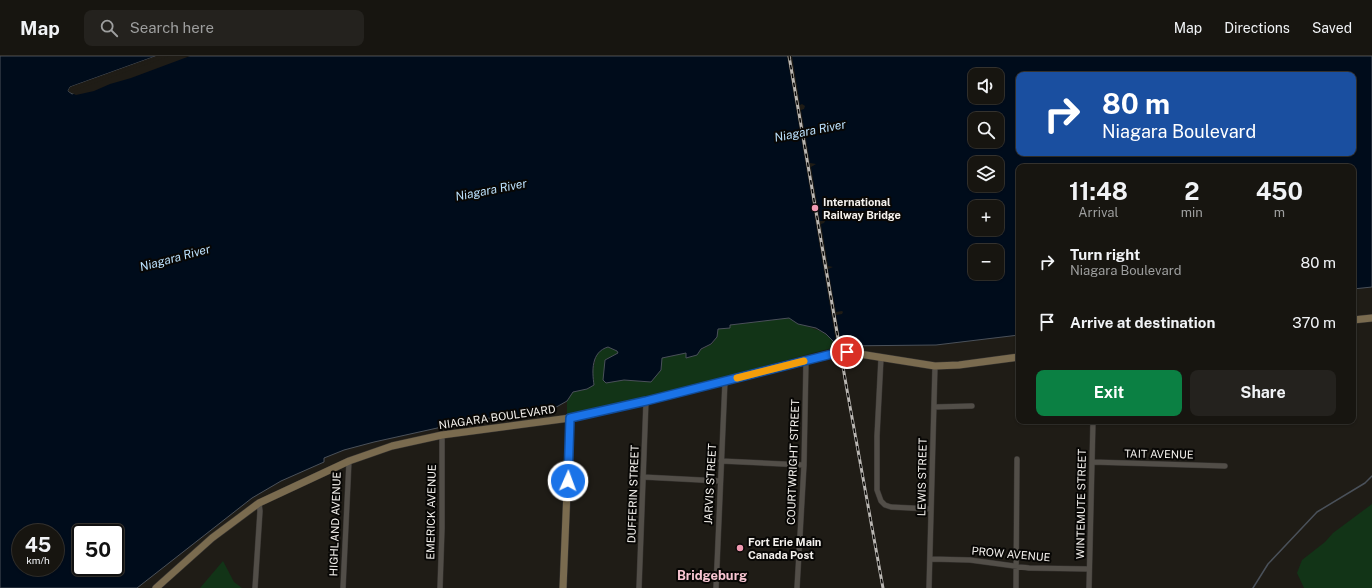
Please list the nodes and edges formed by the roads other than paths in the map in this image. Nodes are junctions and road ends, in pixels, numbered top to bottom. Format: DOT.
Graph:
graph roads {
  1 [pos="1372,318"];
  2 [pos="1356,320"];
  3 [pos="1016,357"];
  4 [pos="881,358"];
  5 [pos="806,361"];
  6 [pos="935,366"];
  7 [pos="725,381"];
  8 [pos="646,401"];
  9 [pos="972,406"];
  10 [pos="934,407"];
  11 [pos="570,418"];
  12 [pos="1093,424"];
  13 [pos="442,435"];
  14 [pos="1017,459"];
  15 [pos="349,461"];
  16 [pos="721,461"];
  17 [pos="1092,462"];
  18 [pos="804,464"];
  19 [pos="1225,466"];
  20 [pos="643,477"];
  21 [pos="720,481"];
  22 [pos="259,503"];
  23 [pos="931,509"];
  24 [pos="930,559"];
  25 [pos="1017,567"];
  26 [pos="1089,569"];
  27 [pos="156,588"];
  28 [pos="255,588"];
  29 [pos="343,588"];
  30 [pos="440,588"];
  31 [pos="564,588"];
  32 [pos="639,588"];
  33 [pos="716,588"];
  34 [pos="797,588"];
  35 [pos="929,588"];
  36 [pos="1016,588"];
  37 [pos="1089,588"];
  1 -- 2 [label="main road"];
  3 -- 6 [label="main road, NIAGARA BOULEVARD"];
  4 -- 5 [label="main road, NIAGARA BOULEVARD"];
  4 -- 6 [label="main road, NIAGARA BOULEVARD"];
  4 -- 23 [label="street"];
  5 -- 7 [label="main road, NIAGARA BOULEVARD"];
  5 -- 18 [label="street, COURTWRIGHT STREET"];
  6 -- 10 [label="street, LEWIS STREET"];
  7 -- 8 [label="main road, NIAGARA BOULEVARD"];
  7 -- 16 [label="street, JARVIS STREET"];
  8 -- 11 [label="main road, NIAGARA BOULEVARD"];
  8 -- 20 [label="street, DUFFERIN STREET"];
  9 -- 10 [label="street"];
  10 -- 23 [label="street, LEWIS STREET"];
  11 -- 13 [label="main road, NIAGARA BOULEVARD"];
  11 -- 31 [label="main road"];
  12 -- 17 [label="street, WINTEMUTE STREET"];
  13 -- 15 [label="main road, NIAGARA BOULEVARD"];
  13 -- 30 [label="street, EMERICK AVENUE"];
  14 -- 25 [label="street"];
  15 -- 22 [label="main road, NIAGARA BOULEVARD"];
  15 -- 29 [label="street, HIGHLAND AVENUE"];
  16 -- 18 [label="street"];
  16 -- 21 [label="street, JARVIS STREET"];
  17 -- 19 [label="street, TAIT AVENUE"];
  17 -- 26 [label="street, WINTEMUTE STREET"];
  18 -- 34 [label="street, COURTWRIGHT STREET"];
  20 -- 21 [label="street"];
  20 -- 32 [label="street, DUFFERIN STREET"];
  21 -- 33 [label="street, JARVIS STREET"];
  22 -- 27 [label="main road, NIAGARA BOULEVARD"];
  22 -- 28 [label="street"];
  23 -- 24 [label="street, LEWIS STREET"];
  24 -- 25 [label="street, PROW AVENUE"];
  24 -- 35 [label="street, LEWIS STREET"];
  25 -- 26 [label="street, PROW AVENUE"];
  25 -- 36 [label="street"];
  26 -- 37 [label="street, WINTEMUTE STREET"];
}
